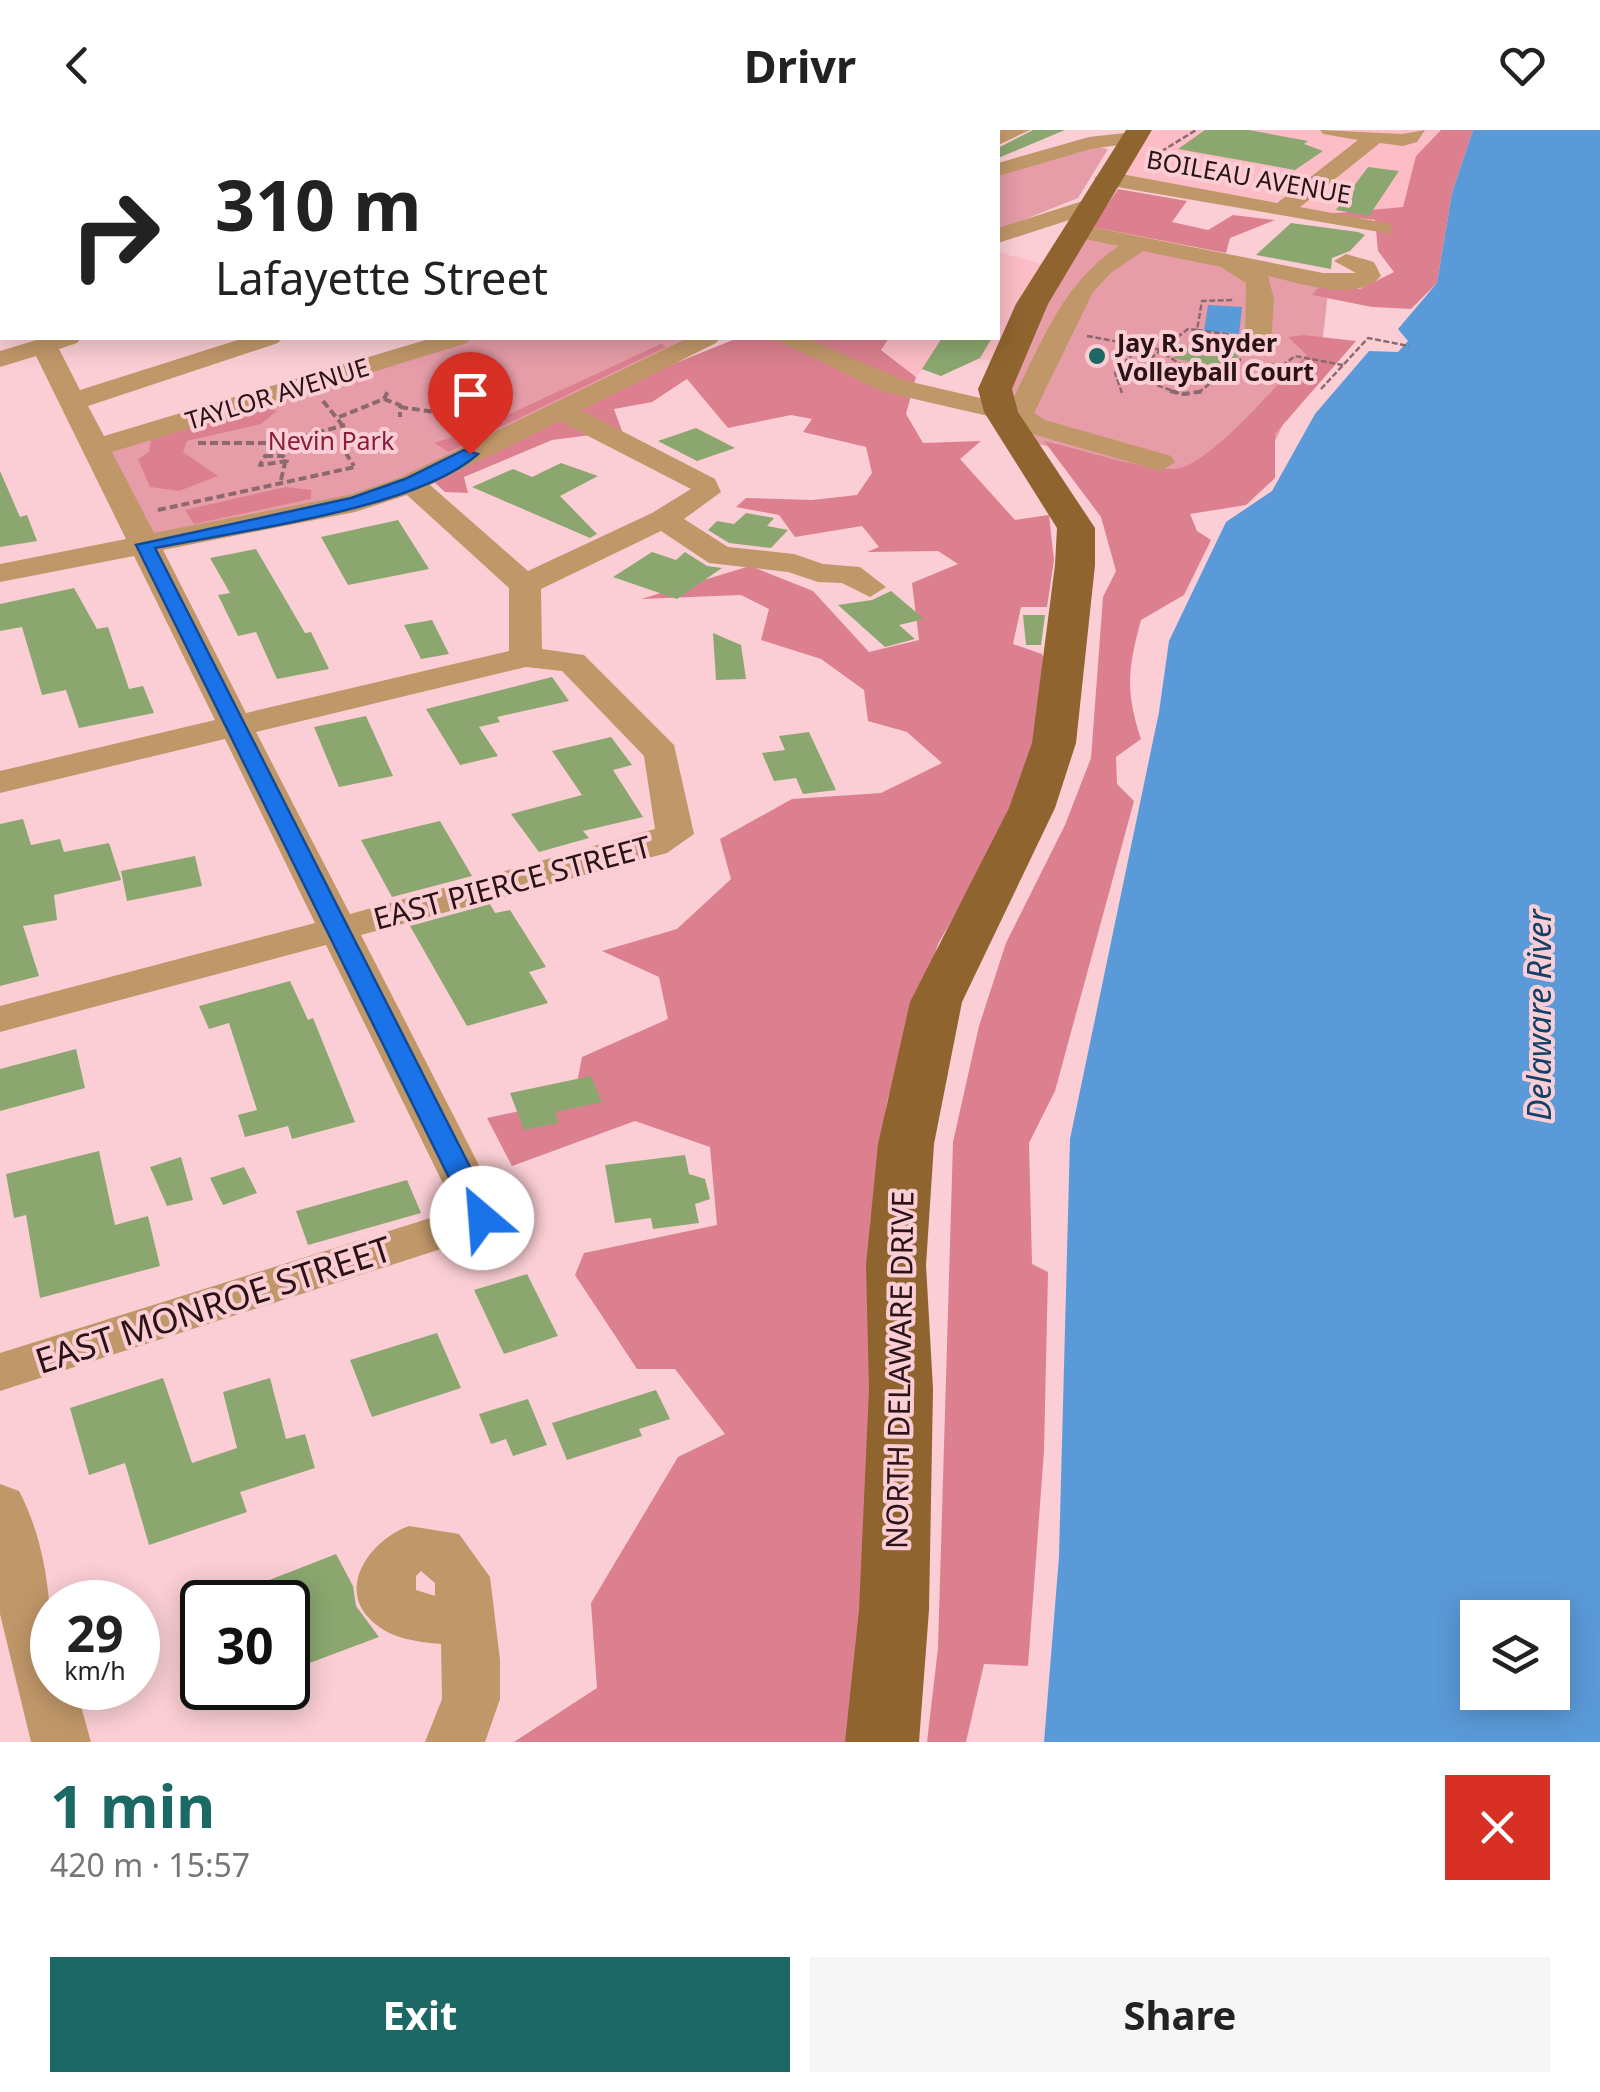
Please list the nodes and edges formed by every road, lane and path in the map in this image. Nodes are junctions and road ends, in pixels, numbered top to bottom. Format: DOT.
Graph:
graph roads {
  1 [pos="1196,130"];
  2 [pos="1330,130"];
  3 [pos="1415,130"];
  4 [pos="1376,136"];
  5 [pos="1133,139"];
  6 [pos="1000,169"];
  7 [pos="1105,178"];
  8 [pos="1282,210"];
  9 [pos="1083,218"];
  10 [pos="1382,229"];
  11 [pos="1000,236"];
  12 [pos="1140,244"];
  13 [pos="1346,261"];
  14 [pos="1230,262"];
  15 [pos="1245,305"];
  16 [pos="1197,330"];
  17 [pos="1064,332"];
  18 [pos="1249,339"];
  19 [pos="263,340"];
  20 [pos="452,340"];
  21 [pos="703,340"];
  22 [pos="790,340"];
  23 [pos="56,341"];
  24 [pos="1140,346"];
  25 [pos="1408,346"];
  26 [pos="1157,349"];
  27 [pos="1179,353"];
  28 [pos="0,359"];
  29 [pos="1343,365"];
  30 [pos="1282,366"];
  31 [pos="307,385"];
  32 [pos="1214,385"];
  33 [pos="1321,388"];
  34 [pos="388,391"];
  35 [pos="1122,393"];
  36 [pos="384,399"];
  37 [pos="72,402"];
  38 [pos="400,407"];
  39 [pos="558,410"];
  40 [pos="448,414"];
  41 [pos="1010,414"];
  42 [pos="339,417"];
  43 [pos="400,418"];
  44 [pos="345,425"];
  45 [pos="184,444"];
  46 [pos="263,444"];
  47 [pos="95,448"];
  48 [pos="258,461"];
  49 [pos="1161,462"];
  50 [pos="285,463"];
  51 [pos="355,467"];
  52 [pos="281,480"];
  53 [pos="411,483"];
  54 [pos="375,496"];
  55 [pos="663,519"];
  56 [pos="145,528"];
  57 [pos="0,573"];
  58 [pos="525,585"];
  59 [pos="870,586"];
  60 [pos="526,657"];
  61 [pos="235,726"];
  62 [pos="0,782"];
  63 [pos="338,929"];
  64 [pos="0,1019"];
  65 [pos="0,1372"];
  66 [pos="0,1506"];
  67 [pos="15,1616"];
  68 [pos="464,1622"];
  69 [pos="60,1742"];
  70 [pos="454,1742"];
  71 [pos="882,1742"];
  1 -- 5 [label="path"];
  2 -- 4 [label="street"];
  3 -- 4 [label="street"];
  4 -- 8 [label="street"];
  5 -- 6 [label="street"];
  5 -- 7 [label="main road"];
  7 -- 8 [label="street, BOILEAU AVENUE"];
  7 -- 9 [label="main road"];
  8 -- 10 [label="street, BOILEAU AVENUE"];
  9 -- 11 [label="street"];
  9 -- 12 [label="street"];
  9 -- 41 [label="main road"];
  12 -- 14 [label="street"];
  12 -- 17 [label="street"];
  13 -- 14 [label="street"];
  14 -- 18 [label="street"];
  15 -- 16 [label="path"];
  16 -- 18 [label="path"];
  16 -- 26 [label="path"];
  17 -- 24 [label="path"];
  17 -- 41 [label="street"];
  18 -- 32 [label="path"];
  19 -- 37 [label="street"];
  20 -- 31 [label="street, TAYLOR AVENUE"];
  21 -- 39 [label="street"];
  22 -- 41 [label="street"];
  23 -- 28 [label="street"];
  23 -- 37 [label="street"];
  24 -- 26 [label="path"];
  24 -- 35 [label="path"];
  25 -- 29 [label="path"];
  26 -- 27 [label="path"];
  26 -- 32 [label="path"];
  26 -- 32 [label="path"];
  29 -- 30 [label="path"];
  29 -- 33 [label="path"];
  31 -- 42 [label="path"];
  31 -- 47 [label="street, TAYLOR AVENUE"];
  34 -- 36 [label="path"];
  36 -- 38 [label="path"];
  36 -- 42 [label="path"];
  37 -- 47 [label="street"];
  38 -- 40 [label="path"];
  38 -- 43 [label="path"];
  39 -- 53 [label="street"];
  39 -- 55 [label="street"];
  41 -- 49 [label="street"];
  41 -- 71 [label="main road, NORTH DELAWARE DRIVE"];
  42 -- 44 [label="path"];
  44 -- 46 [label="path"];
  44 -- 51 [label="path"];
  45 -- 46 [label="path"];
  46 -- 48 [label="path"];
  47 -- 56 [label="street"];
  48 -- 50 [label="path"];
  48 -- 50 [label="path"];
  50 -- 52 [label="path"];
  51 -- 52 [label="path"];
  51 -- 54 [label="path"];
  52 -- 56 [label="path"];
  53 -- 54 [label="street"];
  53 -- 58 [label="street"];
  54 -- 56 [label="street"];
  55 -- 58 [label="street"];
  55 -- 59 [label="street"];
  56 -- 57 [label="street"];
  56 -- 61 [label="street"];
  58 -- 60 [label="street"];
  60 -- 61 [label="street"];
  60 -- 63 [label="street, EAST PIERCE STREET"];
  61 -- 62 [label="street"];
  61 -- 63 [label="street"];
  63 -- 64 [label="street, EAST PIERCE STREET"];
  63 -- 65 [label="street, EAST MONROE STREET"];
  66 -- 67 [label="street"];
  67 -- 69 [label="street"];
  68 -- 70 [label="street"];
}
